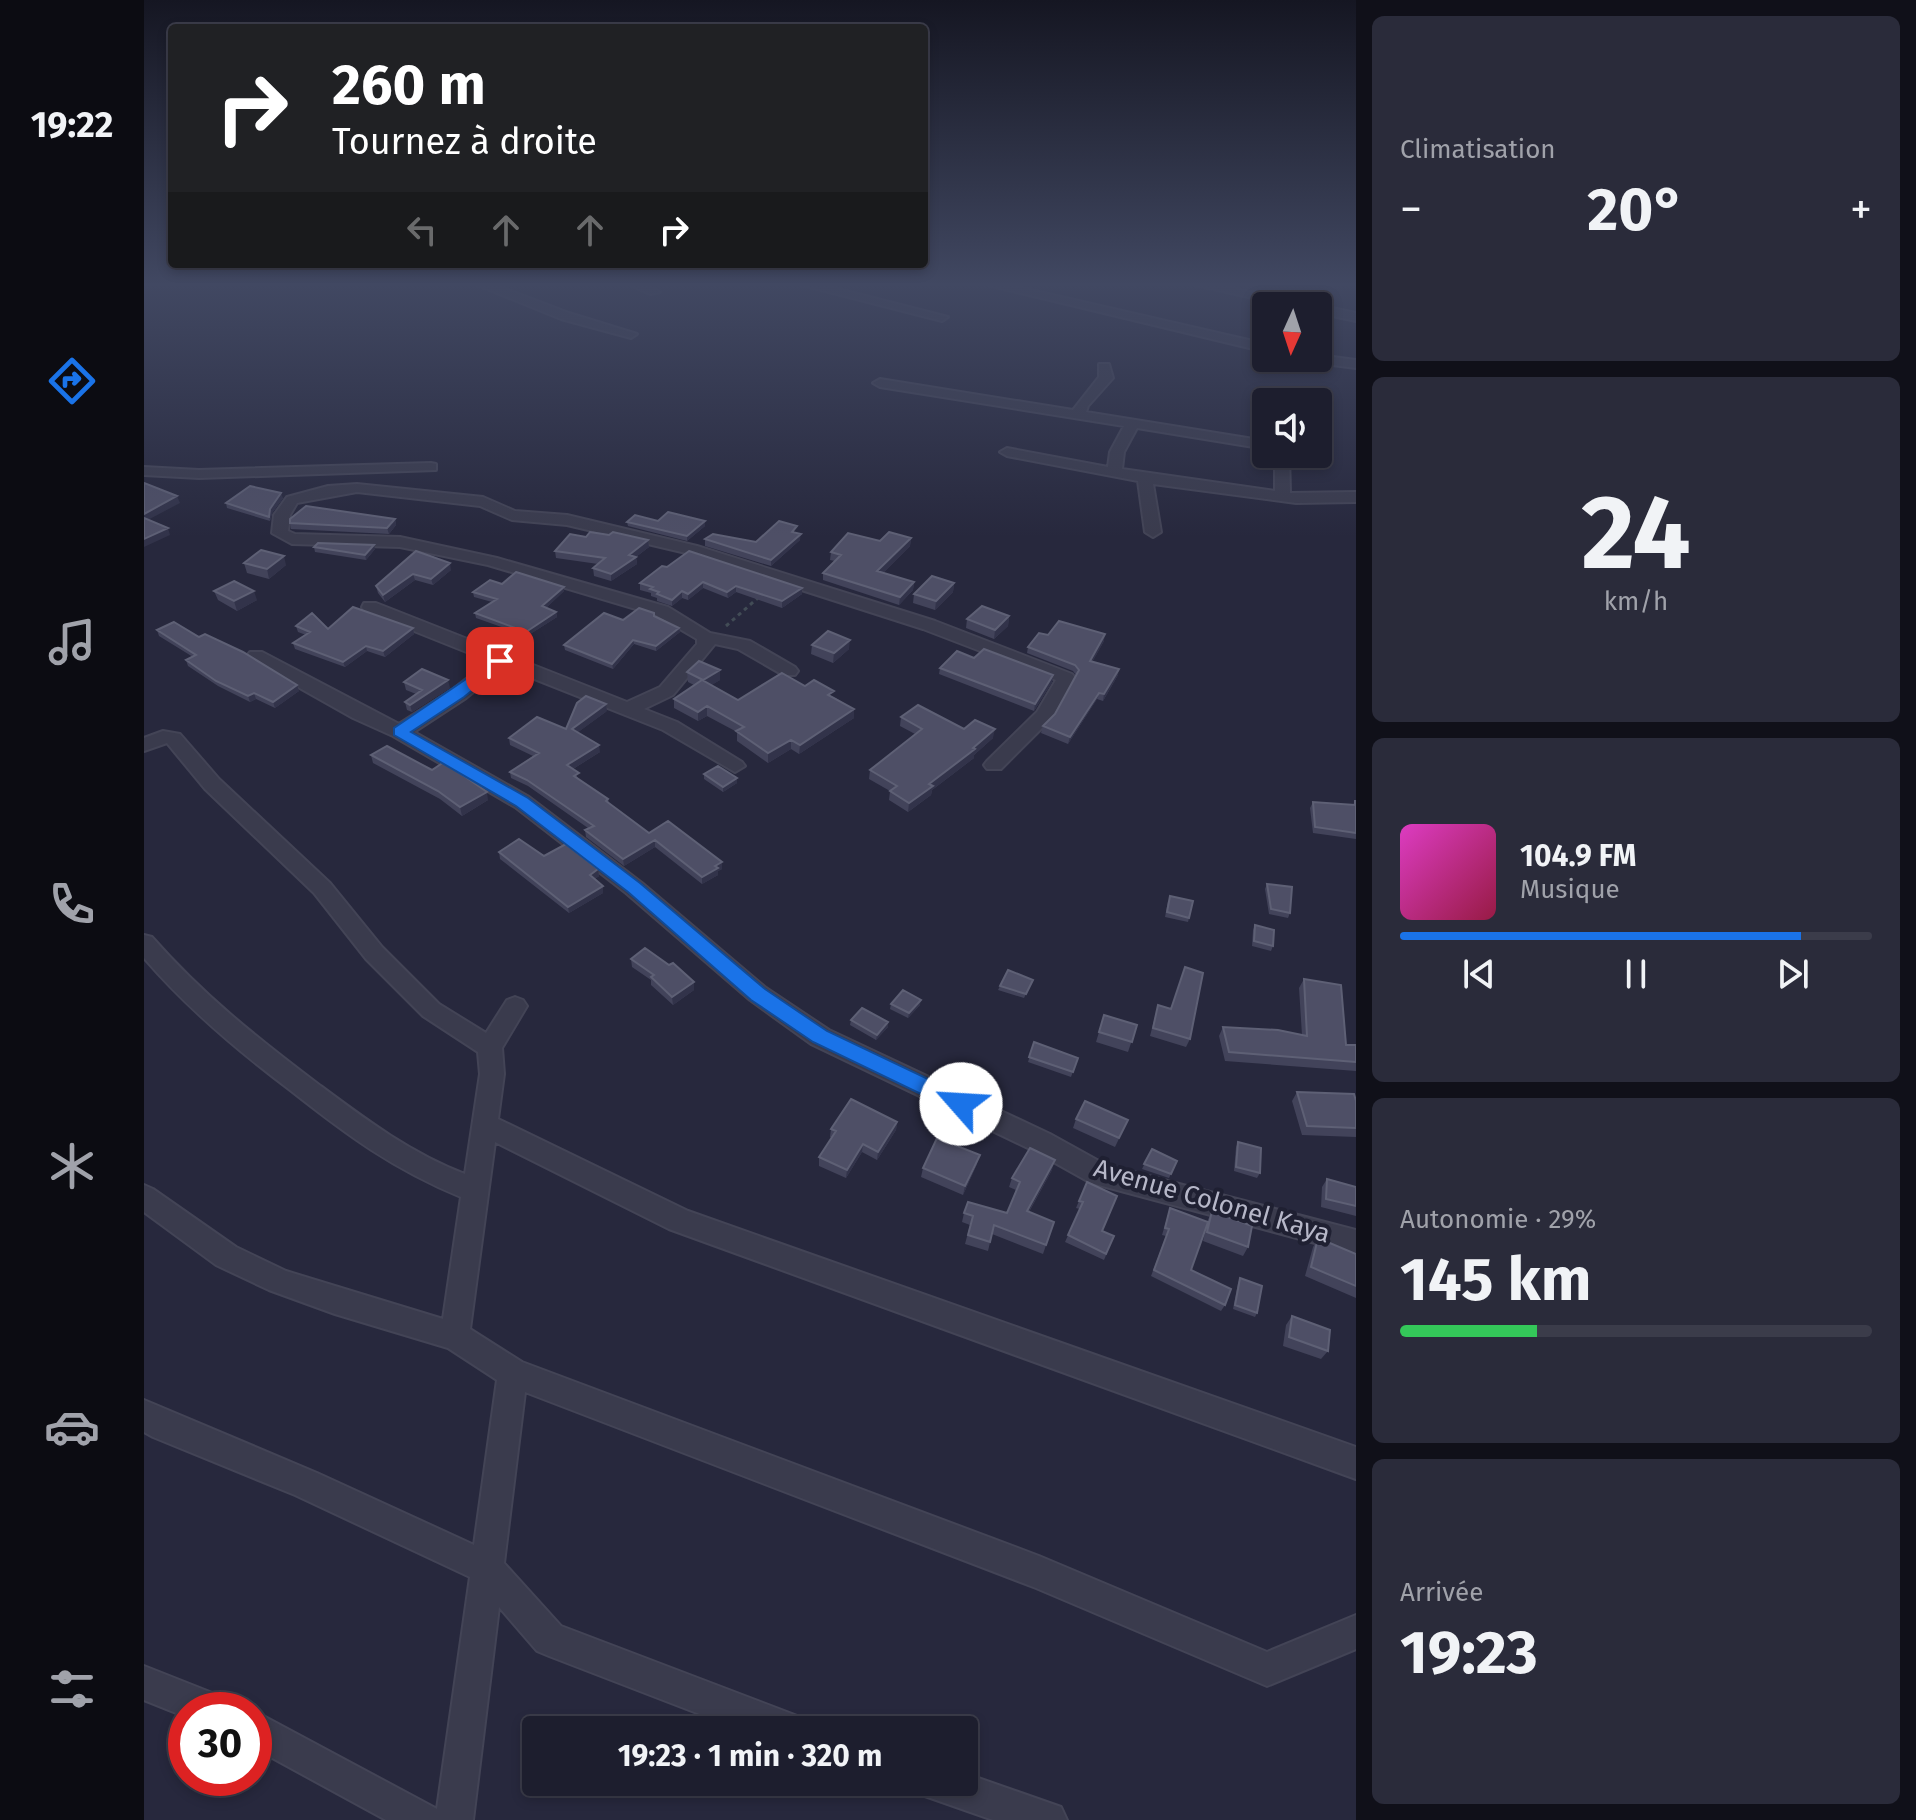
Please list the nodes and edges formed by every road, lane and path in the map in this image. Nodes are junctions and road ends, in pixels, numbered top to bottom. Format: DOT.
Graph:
graph roads {
  1 [pos="1104,367"];
  2 [pos="880,383"];
  3 [pos="1078,416"];
  4 [pos="1132,425"];
  5 [pos="1252,443"];
  6 [pos="1007,452"];
  7 [pos="431,467"];
  8 [pos="1283,468"];
  9 [pos="144,471"];
  10 [pos="1114,474"];
  11 [pos="1145,478"];
  12 [pos="1281,496"];
  13 [pos="1356,497"];
  14 [pos="1153,532"];
  15 [pos="783,578"];
  16 [pos="370,607"];
  17 [pos="705,637"];
  18 [pos="256,656"];
  19 [pos="500,661"];
  20 [pos="789,671"];
  21 [pos="628,708"];
  22 [pos="400,732"];
  23 [pos="144,745"];
  24 [pos="994,765"];
  25 [pos="735,766"];
  26 [pos="144,943"];
  27 [pos="515,1006"];
  28 [pos="490,1047"];
  29 [pos="486,1125"];
  30 [pos="476,1191"];
  31 [pos="144,1197"];
  32 [pos="1356,1242"];
  33 [pos="455,1336"];
  34 [pos="513,1373"];
  35 [pos="144,1415"];
  36 [pos="1356,1463"];
  37 [pos="487,1568"];
  38 [pos="1356,1632"];
  39 [pos="144,1683"];
  40 [pos="168,1692"];
  41 [pos="750,1716"];
  42 [pos="272,1739"];
  43 [pos="977,1796"];
  44 [pos="423,1820"];
  45 [pos="454,1820"];
  46 [pos="1048,1820"];
  1 -- 3 [label="street"];
  2 -- 3 [label="street"];
  3 -- 4 [label="street"];
  4 -- 5 [label="street"];
  4 -- 10 [label="street"];
  6 -- 10 [label="street"];
  7 -- 9 [label="street"];
  8 -- 12 [label="street"];
  10 -- 11 [label="street"];
  11 -- 12 [label="street"];
  11 -- 14 [label="street"];
  12 -- 13 [label="street"];
  15 -- 17 [label="path"];
  15 -- 17 [label="street"];
  15 -- 24 [label="street"];
  16 -- 19 [label="street"];
  17 -- 20 [label="street"];
  17 -- 21 [label="street"];
  18 -- 22 [label="street, Avenue Colonel Kaya"];
  19 -- 21 [label="street"];
  19 -- 22 [label="street"];
  21 -- 25 [label="street"];
  22 -- 32 [label="street, Avenue Colonel Kaya"];
  23 -- 28 [label="street"];
  26 -- 30 [label="street"];
  27 -- 28 [label="street"];
  28 -- 29 [label="street"];
  29 -- 30 [label="street"];
  29 -- 36 [label="street"];
  30 -- 33 [label="street"];
  31 -- 33 [label="street"];
  33 -- 34 [label="street"];
  34 -- 37 [label="street"];
  34 -- 38 [label="street"];
  35 -- 37 [label="street"];
  37 -- 41 [label="street"];
  37 -- 45 [label="street"];
  39 -- 40 [label="street"];
  42 -- 44 [label="street"];
  43 -- 46 [label="street"];
}
